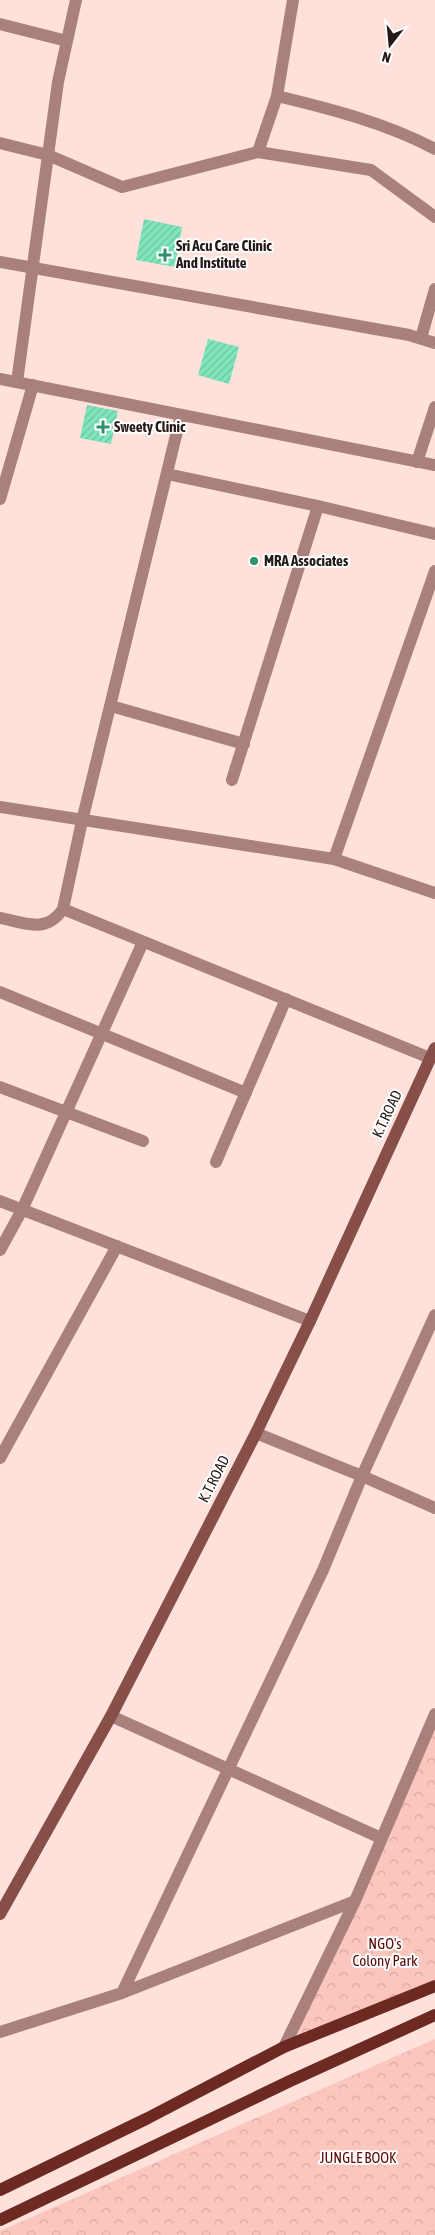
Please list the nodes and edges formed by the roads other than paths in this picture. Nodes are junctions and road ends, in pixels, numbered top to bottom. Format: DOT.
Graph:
graph roads {
  1 [pos="76,0"];
  2 [pos="293,0"];
  3 [pos="0,24"];
  4 [pos="67,41"];
  5 [pos="277,96"];
  6 [pos="0,143"];
  7 [pos="435,149"];
  8 [pos="258,152"];
  9 [pos="48,155"];
  10 [pos="435,217"];
  11 [pos="0,262"];
  12 [pos="33,268"];
  13 [pos="435,288"];
  14 [pos="421,338"];
  15 [pos="435,343"];
  16 [pos="0,379"];
  17 [pos="17,382"];
  18 [pos="33,386"];
  19 [pos="435,407"];
  20 [pos="180,415"];
  21 [pos="417,462"];
  22 [pos="435,465"];
  23 [pos="4,474"];
  24 [pos="167,474"];
  25 [pos="0,499"];
  26 [pos="318,506"];
  27 [pos="435,534"];
  28 [pos="435,571"];
  29 [pos="110,706"];
  30 [pos="244,744"];
  31 [pos="232,780"];
  32 [pos="0,807"];
  33 [pos="82,821"];
  34 [pos="334,859"];
  35 [pos="435,893"];
  36 [pos="63,909"];
  37 [pos="0,918"];
  38 [pos="143,942"];
  39 [pos="0,992"];
  40 [pos="286,999"];
  41 [pos="101,1033"];
  42 [pos="432,1053"];
  43 [pos="0,1087"];
  44 [pos="246,1093"];
  45 [pos="66,1110"];
  46 [pos="143,1141"];
  47 [pos="216,1162"];
  48 [pos="0,1201"];
  49 [pos="22,1210"];
  50 [pos="117,1246"];
  51 [pos="0,1250"];
  52 [pos="435,1315"];
  53 [pos="310,1321"];
  54 [pos="256,1433"];
  55 [pos="0,1458"];
  56 [pos="362,1476"];
  57 [pos="435,1508"];
  58 [pos="435,1714"];
  59 [pos="111,1716"];
  60 [pos="227,1767"];
  61 [pos="381,1838"];
  62 [pos="356,1901"];
  63 [pos="0,1914"];
  64 [pos="435,1986"];
  65 [pos="122,1993"];
  66 [pos="435,2015"];
  67 [pos="0,2032"];
  68 [pos="284,2047"];
  69 [pos="0,2190"];
  70 [pos="0,2220"];
  1 -- 4 [label="street"];
  2 -- 5 [label="street"];
  3 -- 4 [label="street"];
  4 -- 9 [label="street"];
  5 -- 7 [label="street"];
  5 -- 8 [label="street"];
  6 -- 9 [label="street"];
  8 -- 9 [label="street"];
  8 -- 10 [label="street"];
  9 -- 12 [label="street"];
  11 -- 12 [label="street"];
  12 -- 14 [label="street"];
  12 -- 17 [label="street"];
  13 -- 14 [label="street"];
  14 -- 15 [label="street"];
  16 -- 17 [label="street"];
  17 -- 18 [label="street"];
  18 -- 20 [label="street"];
  18 -- 23 [label="street"];
  19 -- 21 [label="street"];
  20 -- 21 [label="street"];
  20 -- 24 [label="street"];
  21 -- 22 [label="street"];
  23 -- 25 [label="street"];
  24 -- 26 [label="street"];
  24 -- 29 [label="street"];
  26 -- 27 [label="street"];
  26 -- 30 [label="street"];
  28 -- 34 [label="street"];
  29 -- 30 [label="street"];
  29 -- 33 [label="street"];
  30 -- 31 [label="street"];
  32 -- 33 [label="street"];
  33 -- 34 [label="street"];
  33 -- 36 [label="street"];
  34 -- 35 [label="street"];
  36 -- 37 [label="street"];
  36 -- 38 [label="street"];
  38 -- 40 [label="street"];
  38 -- 41 [label="street"];
  39 -- 41 [label="street"];
  40 -- 42 [label="street"];
  40 -- 44 [label="street"];
  41 -- 44 [label="street"];
  41 -- 45 [label="street"];
  42 -- 53 [label="main road, K.T.ROAD"];
  43 -- 45 [label="street"];
  44 -- 47 [label="street"];
  45 -- 46 [label="street"];
  45 -- 49 [label="street"];
  48 -- 49 [label="street"];
  49 -- 50 [label="street"];
  49 -- 51 [label="street"];
  50 -- 53 [label="street"];
  50 -- 55 [label="street"];
  52 -- 56 [label="street"];
  53 -- 54 [label="main road, K.T.ROAD"];
  54 -- 56 [label="street"];
  54 -- 59 [label="main road, K.T.ROAD"];
  56 -- 57 [label="street"];
  56 -- 60 [label="street"];
  58 -- 61 [label="street"];
  59 -- 60 [label="street"];
  59 -- 63 [label="main road, K.T.ROAD"];
  60 -- 61 [label="street"];
  60 -- 65 [label="street"];
  61 -- 62 [label="street"];
  62 -- 65 [label="street"];
  62 -- 68 [label="street"];
  64 -- 68 [label="main road"];
  65 -- 67 [label="street"];
  66 -- 70 [label="main road"];
  68 -- 69 [label="main road"];
}
